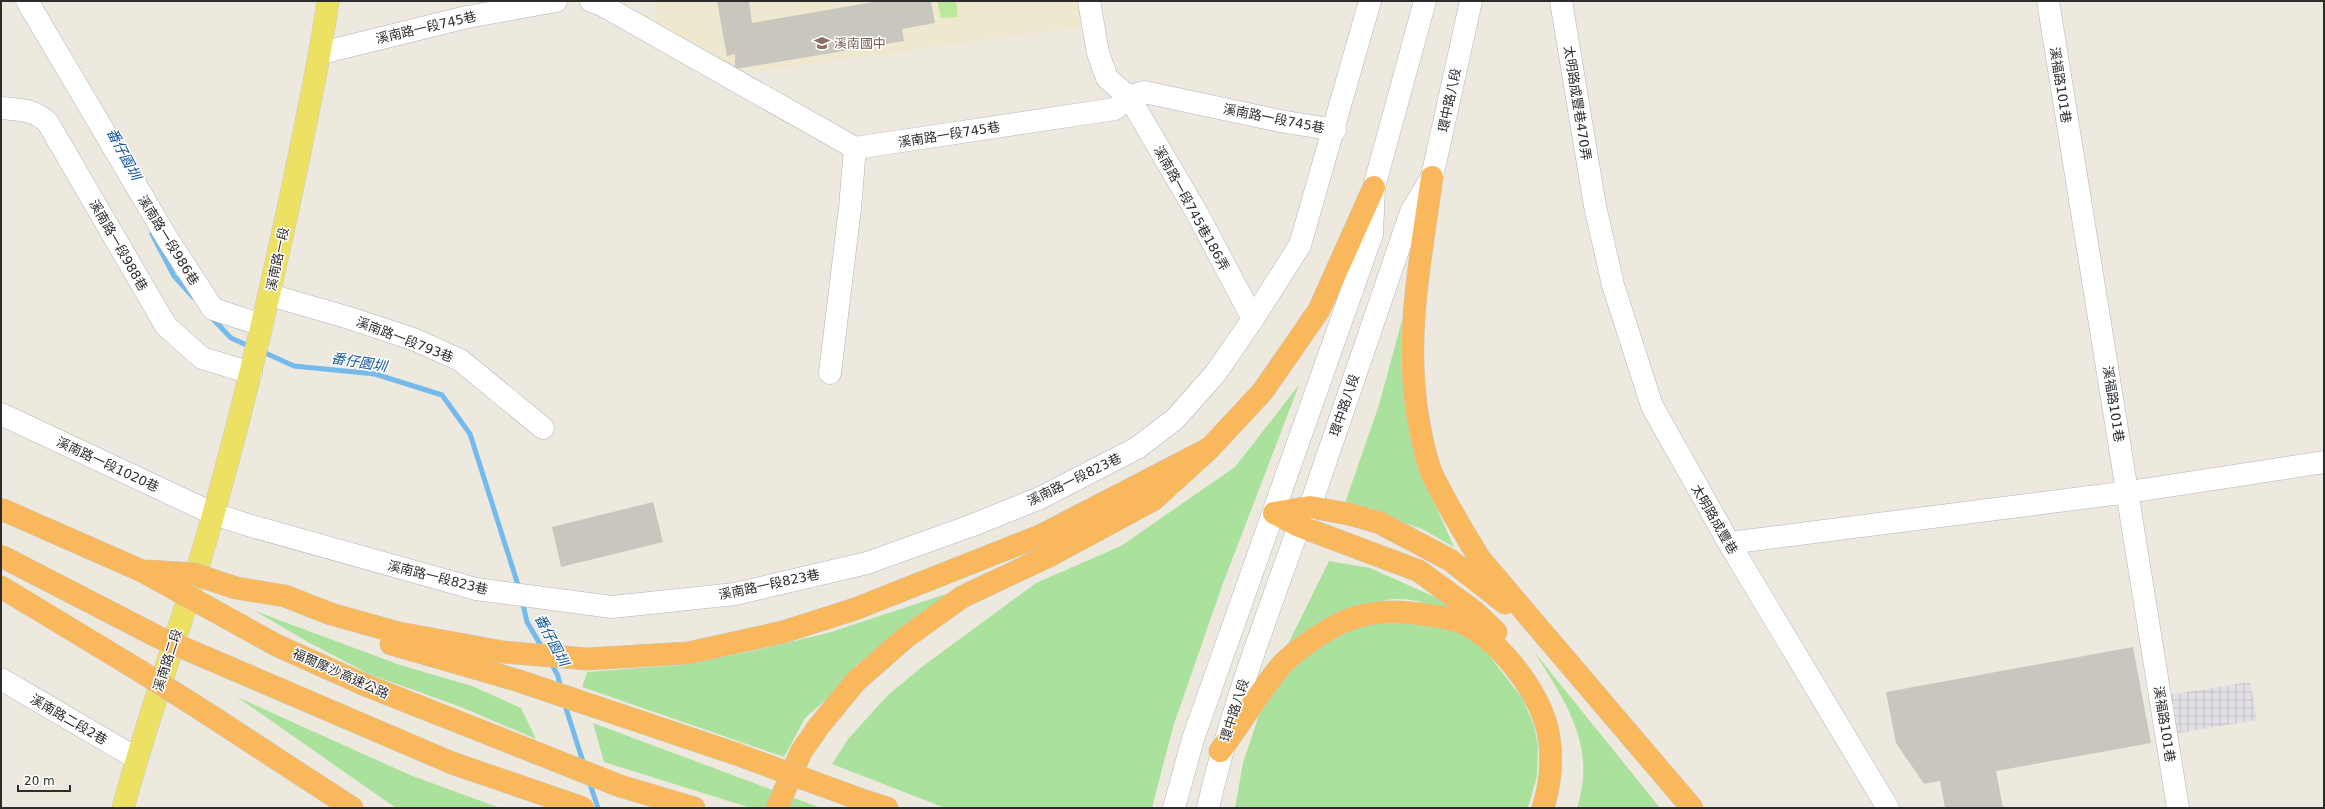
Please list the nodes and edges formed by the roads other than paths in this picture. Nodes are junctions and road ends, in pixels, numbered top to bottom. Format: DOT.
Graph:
graph roads {
  1 [pos="27,1"];
  2 [pos="328,1"];
  3 [pos="556,1"];
  4 [pos="591,1"];
  5 [pos="1089,1"];
  6 [pos="1370,1"];
  7 [pos="1425,1"];
  8 [pos="1471,1"];
  9 [pos="1561,1"];
  10 [pos="2048,1"];
  11 [pos="321,53"];
  12 [pos="1129,97"];
  13 [pos="1,108"];
  14 [pos="1335,130"];
  15 [pos="854,148"];
  16 [pos="1432,176"];
  17 [pos="1374,187"];
  18 [pos="1595,206"];
  19 [pos="270,295"];
  20 [pos="1253,319"];
  21 [pos="262,328"];
  22 [pos="252,368"];
  23 [pos="830,373"];
  24 [pos="1,414"];
  25 [pos="543,428"];
  26 [pos="1210,448"];
  27 [pos="2324,462"];
  28 [pos="2129,492"];
  29 [pos="1310,507"];
  30 [pos="1,509"];
  31 [pos="1274,513"];
  32 [pos="214,514"];
  33 [pos="1299,526"];
  34 [pos="1729,543"];
  35 [pos="1,556"];
  36 [pos="142,571"];
  37 [pos="1,587"];
  38 [pos="236,588"];
  39 [pos="1545,635"];
  40 [pos="1,679"];
  41 [pos="1543,717"];
  42 [pos="1220,751"];
  43 [pos="136,758"];
  44 [pos="123,808"];
  45 [pos="352,808"];
  46 [pos="583,808"];
  47 [pos="694,808"];
  48 [pos="778,808"];
  49 [pos="887,808"];
  50 [pos="1174,808"];
  51 [pos="1208,808"];
  52 [pos="1543,808"];
  53 [pos="1692,808"];
  54 [pos="1888,808"];
  55 [pos="2178,808"];
  1 -- 21 [label="street, 溪南路一段986巷"];
  2 -- 11 [label="main road, 溪南路一段"];
  3 -- 11 [label="street, 溪南路一段745巷"];
  4 -- 15 [label="street"];
  5 -- 12 [label="street, 溪南路一段745巷186弄"];
  6 -- 14 [label="street, 溪南路一段823巷"];
  7 -- 17 [label="street"];
  8 -- 16 [label="street, 環中路八段"];
  9 -- 18 [label="street, 太明路成豐巷470弄"];
  10 -- 28 [label="street, 溪福路101巷"];
  11 -- 19 [label="main road, 溪南路一段"];
  12 -- 14 [label="street, 溪南路一段745巷"];
  12 -- 15 [label="street, 溪南路一段745巷"];
  12 -- 20 [label="street, 溪南路一段745巷186弄"];
  13 -- 22 [label="street, 溪南路一段988巷"];
  14 -- 20 [label="street, 溪南路一段823巷"];
  15 -- 23 [label="street"];
  16 -- 29 [label="street, 環中路八段"];
  16 -- 39 [label="highway"];
  17 -- 26 [label="highway"];
  17 -- 31 [label="street"];
  18 -- 34 [label="street, 太明路成豐巷"];
  19 -- 21 [label="main road, 溪南路一段"];
  19 -- 25 [label="street, 溪南路一段793巷"];
  20 -- 32 [label="street, 溪南路一段823巷"];
  21 -- 22 [label="main road, 溪南路一段"];
  22 -- 32 [label="main road, 溪南路一段"];
  24 -- 32 [label="street, 溪南路一段1020巷"];
  26 -- 38 [label="highway"];
  26 -- 48 [label="highway"];
  27 -- 28 [label="street"];
  28 -- 34 [label="street"];
  28 -- 55 [label="street, 溪福路101巷"];
  29 -- 31 [label="highway"];
  29 -- 33 [label="street, 環中路八段"];
  29 -- 39 [label="highway"];
  30 -- 36 [label="highway, 福爾摩沙高速公路, bridge"];
  31 -- 33 [label="highway"];
  31 -- 50 [label="street"];
  32 -- 43 [label="main road, 溪南路二段"];
  33 -- 41 [label="highway"];
  33 -- 42 [label="street, 環中路八段"];
  34 -- 54 [label="street, 太明路成豐巷"];
  35 -- 46 [label="highway, bridge"];
  36 -- 38 [label="highway, bridge"];
  36 -- 47 [label="highway, 福爾摩沙高速公路, bridge"];
  37 -- 45 [label="highway, bridge"];
  38 -- 49 [label="highway, bridge"];
  39 -- 53 [label="highway"];
  40 -- 43 [label="street, 溪南路二段2巷"];
  41 -- 42 [label="highway"];
  41 -- 52 [label="highway"];
  42 -- 51 [label="street, 環中路八段"];
  43 -- 44 [label="main road, 溪南路二段"];
}
